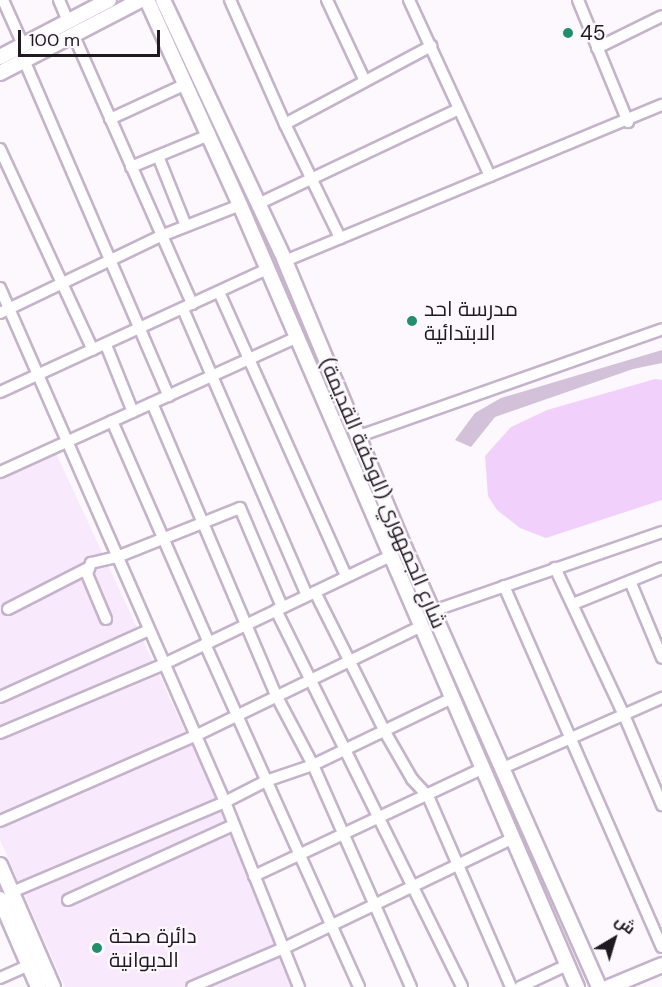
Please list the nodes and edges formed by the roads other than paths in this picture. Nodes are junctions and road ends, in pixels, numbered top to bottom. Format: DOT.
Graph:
graph roads {
  1 [pos="3,0"];
  2 [pos="59,0"];
  3 [pos="109,0"];
  4 [pos="141,0"];
  5 [pos="147,0"];
  6 [pos="163,0"];
  7 [pos="230,0"];
  8 [pos="327,0"];
  9 [pos="409,0"];
  10 [pos="578,0"];
  11 [pos="662,16"];
  12 [pos="68,21"];
  13 [pos="74,36"];
  14 [pos="23,45"];
  15 [pos="430,46"];
  16 [pos="597,48"];
  17 [pos="0,57"];
  18 [pos="24,60"];
  19 [pos="0,73"];
  20 [pos="365,81"];
  21 [pos="184,85"];
  22 [pos="662,105"];
  23 [pos="459,109"];
  24 [pos="110,118"];
  25 [pos="628,122"];
  26 [pos="285,124"];
  27 [pos="209,135"];
  28 [pos="0,149"];
  29 [pos="158,156"];
  30 [pos="131,167"];
  31 [pos="490,176"];
  32 [pos="312,180"];
  33 [pos="258,204"];
  34 [pos="240,205"];
  35 [pos="186,226"];
  36 [pos="161,236"];
  37 [pos="340,238"];
  38 [pos="112,260"];
  39 [pos="285,261"];
  40 [pos="267,269"];
  41 [pos="62,283"];
  42 [pos="0,288"];
  43 [pos="297,290"];
  44 [pos="219,292"];
  45 [pos="280,298"];
  46 [pos="188,306"];
  47 [pos="4,311"];
  48 [pos="140,328"];
  49 [pos="662,329"];
  50 [pos="296,338"];
  51 [pos="105,345"];
  52 [pos="93,350"];
  53 [pos="248,360"];
  54 [pos="38,376"];
  55 [pos="212,376"];
  56 [pos="0,392"];
  57 [pos="169,396"];
  58 [pos="152,404"];
  59 [pos="133,412"];
  60 [pos="112,421"];
  61 [pos="352,421"];
  62 [pos="335,428"];
  63 [pos="359,436"];
  64 [pos="67,442"];
  65 [pos="0,472"];
  66 [pos="202,522"];
  67 [pos="662,531"];
  68 [pos="163,537"];
  69 [pos="390,556"];
  70 [pos="117,557"];
  71 [pos="88,568"];
  72 [pos="555,568"];
  73 [pos="662,568"];
  74 [pos="346,576"];
  75 [pos="630,581"];
  76 [pos="504,586"];
  77 [pos="311,593"];
  78 [pos="573,604"];
  79 [pos="8,609"];
  80 [pos="279,609"];
  81 [pos="432,611"];
  82 [pos="106,619"];
  83 [pos="246,625"];
  84 [pos="422,626"];
  85 [pos="149,630"];
  86 [pos="207,644"];
  87 [pos="662,658"];
  88 [pos="350,662"];
  89 [pos="164,664"];
  90 [pos="311,681"];
  91 [pos="0,697"];
  92 [pos="277,697"];
  93 [pos="452,698"];
  94 [pos="662,698"];
  95 [pos="624,715"];
  96 [pos="237,716"];
  97 [pos="385,732"];
  98 [pos="0,733"];
  99 [pos="195,736"];
  100 [pos="572,737"];
  101 [pos="345,750"];
  102 [pos="313,765"];
  103 [pos="502,768"];
  104 [pos="481,769"];
  105 [pos="266,781"];
  106 [pos="428,796"];
  107 [pos="225,802"];
  108 [pos="662,805"];
  109 [pos="378,818"];
  110 [pos="0,821"];
  111 [pos="233,825"];
  112 [pos="343,834"];
  113 [pos="512,839"];
  114 [pos="299,855"];
  115 [pos="0,865"];
  116 [pos="459,866"];
  117 [pos="254,876"];
  118 [pos="414,887"];
  119 [pos="6,895"];
  120 [pos="68,900"];
  121 [pos="375,905"];
  122 [pos="332,926"];
  123 [pos="577,937"];
  124 [pos="559,946"];
  125 [pos="662,947"];
  126 [pos="284,948"];
  127 [pos="29,965"];
  128 [pos="567,965"];
  129 [pos="662,965"];
  130 [pos="0,978"];
  131 [pos="39,987"];
  132 [pos="53,987"];
  133 [pos="192,987"];
  134 [pos="299,987"];
  135 [pos="359,987"];
  136 [pos="411,987"];
  137 [pos="462,987"];
  138 [pos="511,987"];
  139 [pos="520,987"];
  140 [pos="577,987"];
  141 [pos="599,987"];
  142 [pos="609,987"];
  1 -- 14 [label="street"];
  2 -- 12 [label="street"];
  3 -- 12 [label="main road"];
  4 -- 13 [label="main road"];
  5 -- 21 [label="main road, شارع الجمهوري (الوكفة القديمة)"];
  6 -- 33 [label="main road, شارع الجمهوري (الوكفة القديمة)"];
  7 -- 26 [label="street"];
  8 -- 20 [label="street"];
  9 -- 15 [label="street"];
  10 -- 16 [label="street"];
  11 -- 16 [label="street"];
  12 -- 14 [label="main road"];
  13 -- 18 [label="main road"];
  13 -- 24 [label="street"];
  14 -- 17 [label="main road"];
  15 -- 20 [label="street"];
  15 -- 23 [label="street"];
  16 -- 25 [label="street"];
  18 -- 19 [label="main road"];
  18 -- 38 [label="street"];
  20 -- 26 [label="street"];
  21 -- 24 [label="street"];
  21 -- 27 [label="main road, شارع الجمهوري (الوكفة القديمة)"];
  22 -- 25 [label="street"];
  23 -- 31 [label="street"];
  23 -- 32 [label="street"];
  24 -- 30 [label="street"];
  25 -- 31 [label="street"];
  26 -- 32 [label="street"];
  27 -- 29 [label="street"];
  27 -- 34 [label="main road, شارع الجمهوري (الوكفة القديمة)"];
  28 -- 41 [label="street"];
  29 -- 30 [label="street"];
  29 -- 35 [label="street"];
  30 -- 36 [label="street"];
  31 -- 37 [label="street"];
  32 -- 33 [label="street"];
  32 -- 37 [label="street"];
  33 -- 39 [label="main road, شارع الجمهوري (الوكفة القديمة)"];
  34 -- 35 [label="street"];
  34 -- 40 [label="main road, شارع الجمهوري (الوكفة القديمة)"];
  35 -- 36 [label="street"];
  36 -- 38 [label="street"];
  36 -- 46 [label="street"];
  37 -- 39 [label="street"];
  38 -- 41 [label="street"];
  38 -- 48 [label="street"];
  39 -- 43 [label="main road, شارع الجمهوري (الوكفة القديمة)"];
  40 -- 44 [label="street"];
  40 -- 45 [label="main road, شارع الجمهوري (الوكفة القديمة)"];
  41 -- 47 [label="street"];
  41 -- 52 [label="street"];
  42 -- 47 [label="street"];
  43 -- 45 [label="main road"];
  43 -- 61 [label="main road, شارع الجمهوري (الوكفة القديمة)"];
  44 -- 46 [label="street"];
  44 -- 53 [label="street"];
  45 -- 50 [label="main road, شارع الجمهوري (الوكفة القديمة)"];
  46 -- 48 [label="street"];
  46 -- 55 [label="street"];
  47 -- 54 [label="street"];
  48 -- 51 [label="street"];
  48 -- 57 [label="street"];
  49 -- 63 [label="street"];
  50 -- 53 [label="street"];
  50 -- 62 [label="main road, شارع الجمهوري (الوكفة القديمة)"];
  51 -- 52 [label="street"];
  51 -- 59 [label="street"];
  52 -- 54 [label="street"];
  53 -- 55 [label="street"];
  53 -- 74 [label="street"];
  54 -- 56 [label="street"];
  54 -- 64 [label="street"];
  55 -- 57 [label="street"];
  55 -- 77 [label="street"];
  57 -- 58 [label="street"];
  58 -- 59 [label="street"];
  58 -- 66 [label="street"];
  59 -- 60 [label="street"];
  60 -- 64 [label="street"];
  60 -- 68 [label="street"];
  61 -- 62 [label="main road"];
  61 -- 63 [label="main road, شارع الجمهوري (الوكفة القديمة)"];
  62 -- 69 [label="main road, شارع الجمهوري (الوكفة القديمة)"];
  63 -- 81 [label="main road, شارع الجمهوري (الوكفة القديمة)"];
  64 -- 65 [label="street"];
  64 -- 70 [label="street"];
  66 -- 68 [label="street"];
  66 -- 80 [label="street"];
  66 -- 83 [label="street"];
  67 -- 72 [label="street"];
  68 -- 70 [label="street"];
  68 -- 86 [label="street"];
  69 -- 74 [label="street"];
  69 -- 84 [label="main road, شارع الجمهوري (الوكفة القديمة)"];
  70 -- 71 [label="street"];
  70 -- 85 [label="street"];
  71 -- 79 [label="street"];
  71 -- 82 [label="street"];
  72 -- 76 [label="street"];
  72 -- 78 [label="street"];
  73 -- 75 [label="street"];
  74 -- 77 [label="street"];
  75 -- 78 [label="street"];
  75 -- 87 [label="street"];
  76 -- 81 [label="street"];
  76 -- 100 [label="street"];
  77 -- 80 [label="street"];
  77 -- 88 [label="street"];
  78 -- 95 [label="street"];
  80 -- 83 [label="street"];
  80 -- 90 [label="street"];
  81 -- 103 [label="main road, شارع الجمهوري (الوكفة القديمة)"];
  83 -- 86 [label="street"];
  83 -- 92 [label="street"];
  84 -- 88 [label="street"];
  84 -- 93 [label="main road, شارع الجمهوري (الوكفة القديمة)"];
  85 -- 89 [label="street"];
  85 -- 91 [label="street"];
  86 -- 89 [label="street"];
  86 -- 96 [label="street"];
  88 -- 90 [label="street"];
  88 -- 97 [label="street"];
  89 -- 98 [label="street"];
  89 -- 99 [label="street"];
  90 -- 92 [label="street"];
  90 -- 101 [label="street"];
  92 -- 96 [label="street"];
  92 -- 102 [label="street"];
  93 -- 97 [label="street"];
  93 -- 104 [label="main road, شارع الجمهوري (الوكفة القديمة)"];
  94 -- 95 [label="street"];
  95 -- 100 [label="street"];
  95 -- 108 [label="street"];
  96 -- 99 [label="street"];
  96 -- 105 [label="street"];
  97 -- 101 [label="street"];
  97 -- 106 [label="street"];
  99 -- 107 [label="street"];
  99 -- 110 [label="street"];
  100 -- 103 [label="street"];
  100 -- 125 [label="street"];
  101 -- 102 [label="street"];
  101 -- 109 [label="street"];
  102 -- 105 [label="street"];
  102 -- 112 [label="street"];
  103 -- 123 [label="main road, شارع الجمهوري (الوكفة القديمة)"];
  104 -- 106 [label="street"];
  104 -- 113 [label="main road, شارع الجمهوري (الوكفة القديمة)"];
  105 -- 107 [label="street"];
  105 -- 114 [label="street"];
  106 -- 109 [label="street"];
  106 -- 116 [label="street"];
  107 -- 111 [label="street"];
  107 -- 119 [label="street"];
  109 -- 112 [label="street"];
  109 -- 118 [label="street"];
  111 -- 117 [label="street"];
  111 -- 120 [label="street"];
  112 -- 114 [label="street"];
  112 -- 121 [label="street"];
  113 -- 116 [label="street"];
  113 -- 124 [label="main road, شارع الجمهوري (الوكفة القديمة)"];
  114 -- 117 [label="street"];
  114 -- 122 [label="street"];
  115 -- 119 [label="main road"];
  116 -- 118 [label="street"];
  116 -- 138 [label="street"];
  117 -- 126 [label="street"];
  118 -- 121 [label="street"];
  118 -- 137 [label="street"];
  119 -- 127 [label="main road"];
  119 -- 132 [label="main road"];
  121 -- 122 [label="street"];
  121 -- 136 [label="street"];
  122 -- 126 [label="street"];
  122 -- 135 [label="street"];
  123 -- 124 [label="main road"];
  123 -- 141 [label="main road, شارع الجمهوري (الوكفة القديمة)"];
  124 -- 128 [label="main road, شارع الجمهوري (الوكفة القديمة)"];
  126 -- 133 [label="street"];
  126 -- 134 [label="street"];
  127 -- 130 [label="street"];
  127 -- 131 [label="main road"];
  128 -- 139 [label="street"];
  128 -- 140 [label="main road, شارع الجمهوري (الوكفة القديمة)"];
  129 -- 142 [label="main road"];
}
